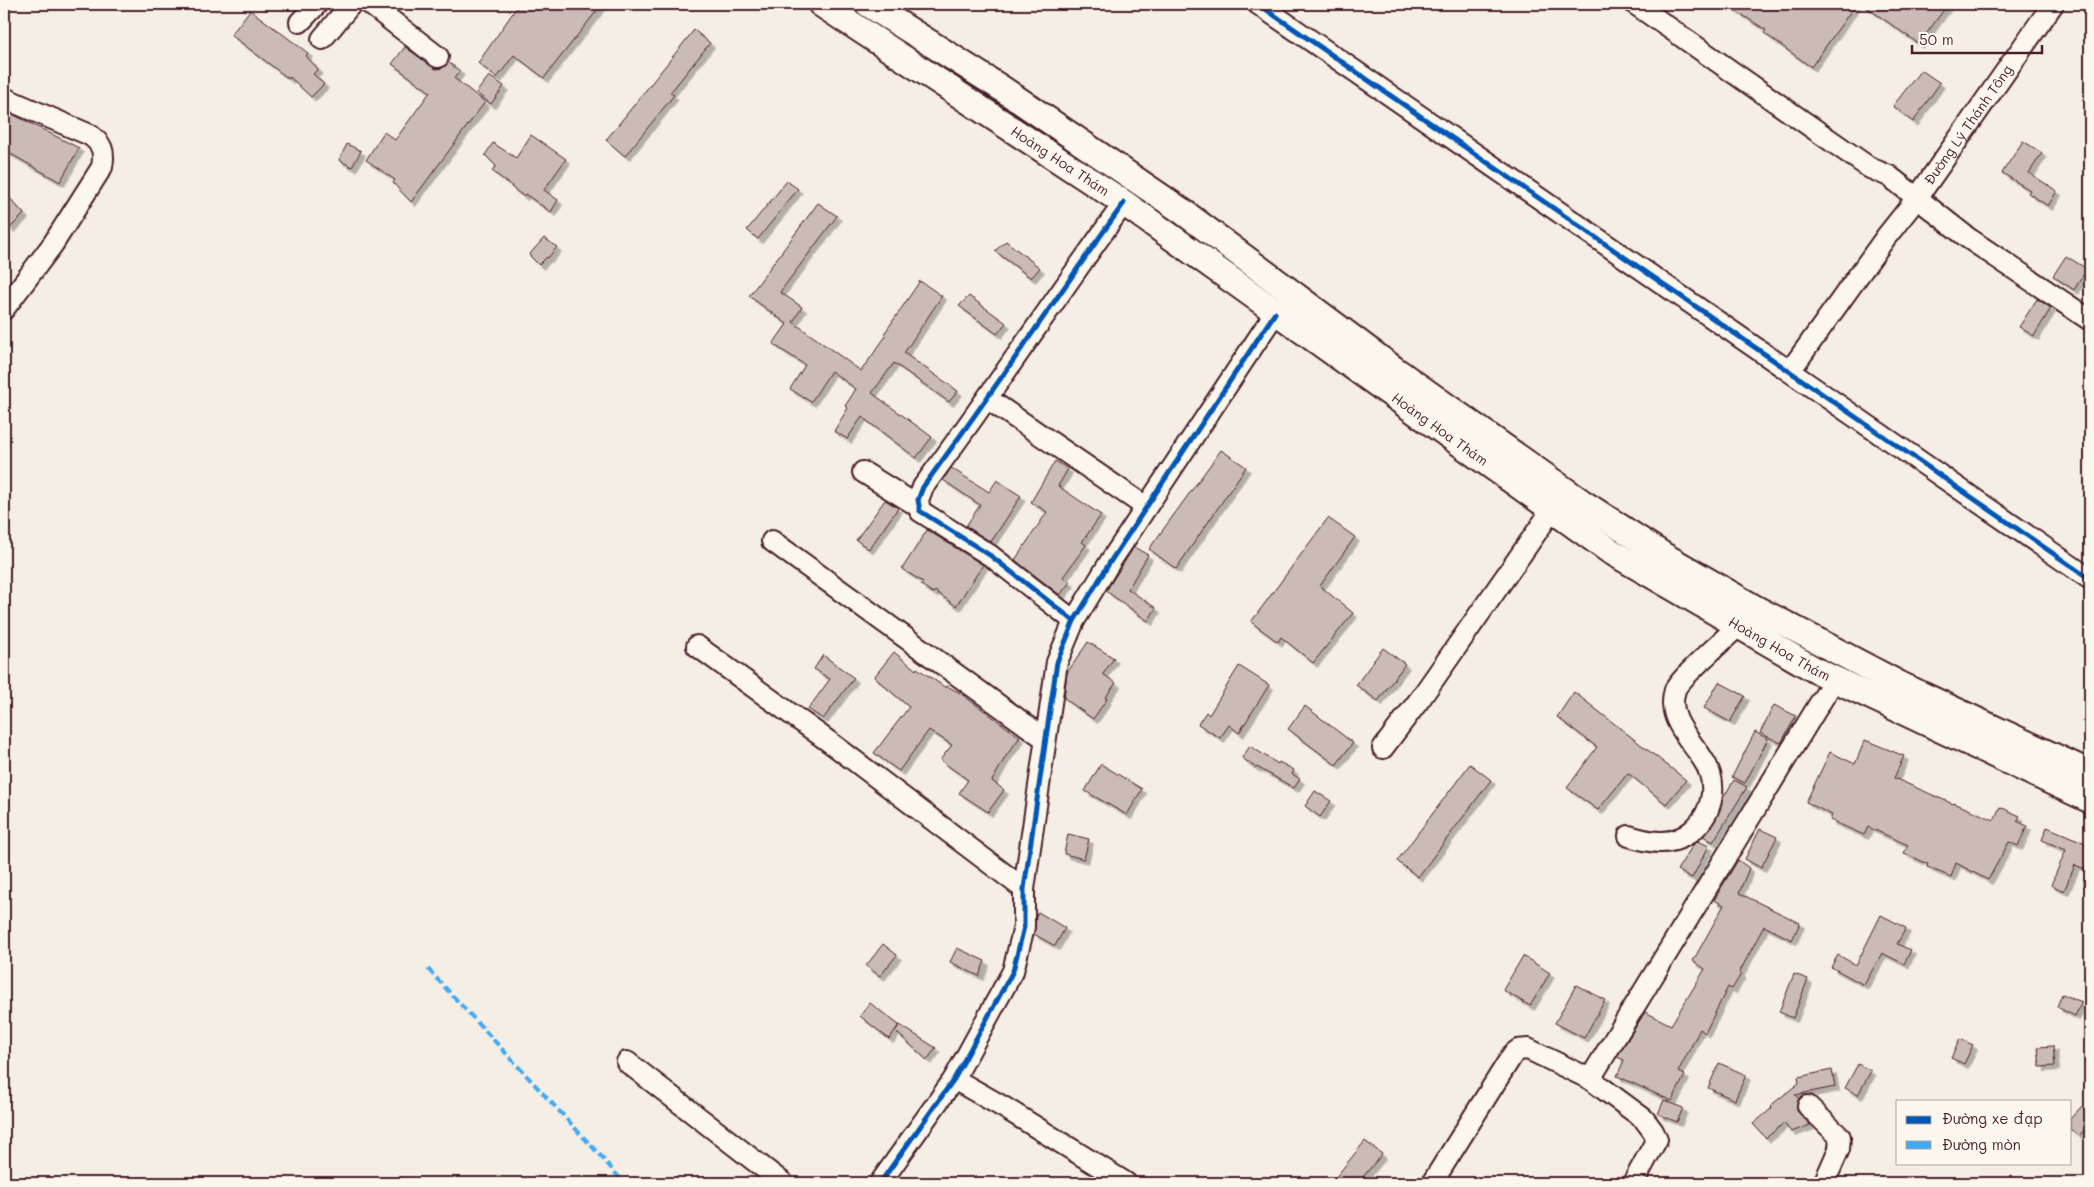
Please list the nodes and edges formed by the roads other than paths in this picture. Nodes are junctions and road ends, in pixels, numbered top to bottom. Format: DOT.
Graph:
graph roads {
  1 [pos="317,4"];
  2 [pos="351,4"];
  3 [pos="370,4"];
  4 [pos="821,4"];
  5 [pos="868,4"];
  6 [pos="1258,4"];
  7 [pos="1635,4"];
  8 [pos="2053,4"];
  9 [pos="300,22"];
  10 [pos="322,39"];
  11 [pos="438,57"];
  12 [pos="1001,88"];
  13 [pos="4,98"];
  14 [pos="983,110"];
  15 [pos="1917,198"];
  16 [pos="1124,203"];
  17 [pos="4,309"];
  18 [pos="1275,313"];
  19 [pos="2090,320"];
  20 [pos="1790,371"];
  21 [pos="988,399"];
  22 [pos="863,472"];
  23 [pos="918,506"];
  24 [pos="1146,508"];
  25 [pos="1552,510"];
  26 [pos="772,541"];
  27 [pos="2090,579"];
  28 [pos="1074,621"];
  29 [pos="1738,626"];
  30 [pos="698,646"];
  31 [pos="1830,648"];
  32 [pos="1825,675"];
  33 [pos="1044,738"];
  34 [pos="1382,748"];
  35 [pos="2090,773"];
  36 [pos="2090,800"];
  37 [pos="1629,836"];
  38 [pos="1024,889"];
  39 [pos="627,1062"];
  40 [pos="1590,1078"];
  41 [pos="954,1079"];
  42 [pos="1808,1106"];
  43 [pos="782,1183"];
  44 [pos="880,1183"];
  45 [pos="1126,1183"];
  46 [pos="1432,1183"];
  47 [pos="1633,1183"];
  48 [pos="1824,1183"];
  1 -- 9 [label="street"];
  2 -- 10 [label="street"];
  3 -- 11 [label="street"];
  4 -- 14 [label="main road, Hoàng Hoa Thám"];
  5 -- 12 [label="main road, Hoàng Hoa Thám"];
  6 -- 20 [label="street"];
  7 -- 15 [label="street"];
  8 -- 15 [label="street, Đường Lý Thánh Tông"];
  12 -- 14 [label="main road"];
  12 -- 31 [label="main road, Hoàng Hoa Thám"];
  13 -- 17 [label="street"];
  14 -- 16 [label="main road, Hoàng Hoa Thám"];
  15 -- 19 [label="street"];
  15 -- 20 [label="street, Đường Lý Thánh Tông"];
  16 -- 18 [label="main road, Hoàng Hoa Thám"];
  16 -- 21 [label="street"];
  18 -- 24 [label="street"];
  18 -- 25 [label="main road, Hoàng Hoa Thám"];
  20 -- 27 [label="street"];
  21 -- 23 [label="street"];
  21 -- 24 [label="street"];
  22 -- 23 [label="street"];
  23 -- 28 [label="street"];
  24 -- 28 [label="street"];
  25 -- 29 [label="main road, Hoàng Hoa Thám"];
  25 -- 34 [label="street"];
  26 -- 33 [label="street"];
  28 -- 33 [label="street"];
  29 -- 32 [label="main road, Hoàng Hoa Thám"];
  29 -- 37 [label="street"];
  30 -- 38 [label="street"];
  31 -- 32 [label="main road"];
  31 -- 35 [label="main road, Hoàng Hoa Thám"];
  32 -- 36 [label="main road, Hoàng Hoa Thám"];
  32 -- 40 [label="street"];
  33 -- 38 [label="street"];
  38 -- 41 [label="street"];
  39 -- 43 [label="street"];
  40 -- 46 [label="street"];
  40 -- 47 [label="street"];
  41 -- 44 [label="street"];
  41 -- 45 [label="street"];
  42 -- 48 [label="street"];
}
